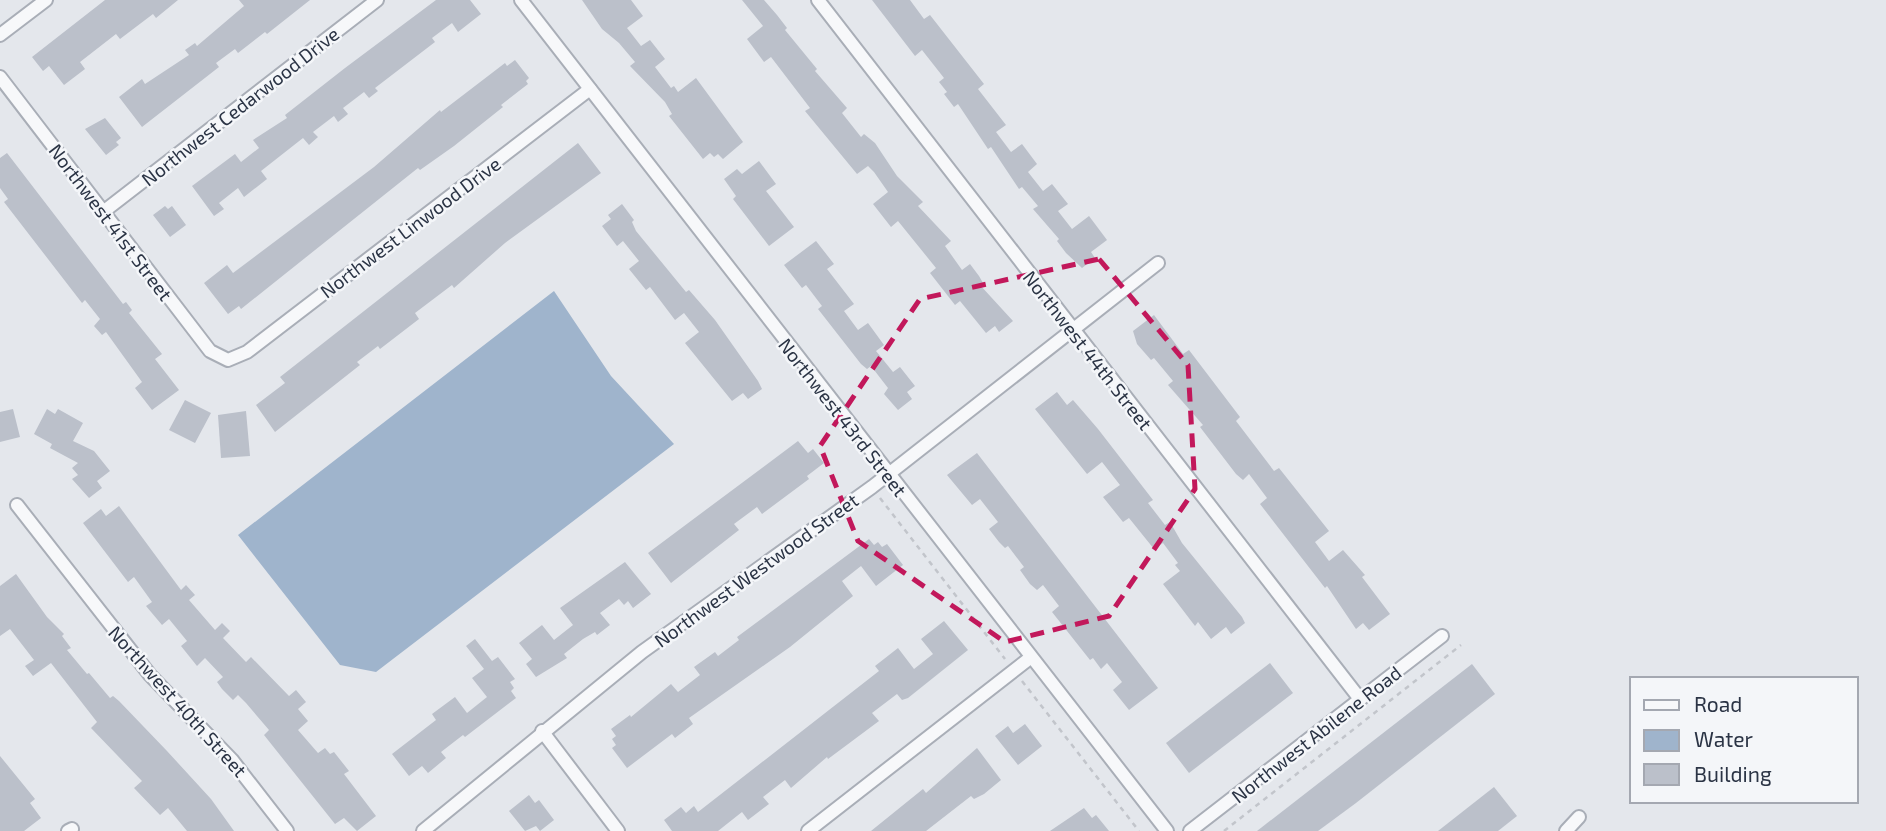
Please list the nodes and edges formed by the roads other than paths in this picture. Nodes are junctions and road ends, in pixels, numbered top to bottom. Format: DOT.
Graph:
graph roads {
  1 [pos="46,0"];
  2 [pos="377,0"];
  3 [pos="521,0"];
  4 [pos="818,0"];
  5 [pos="0,35"];
  6 [pos="0,77"];
  7 [pos="590,89"];
  8 [pos="103,212"];
  9 [pos="1158,263"];
  10 [pos="1072,331"];
  11 [pos="228,360"];
  12 [pos="887,474"];
  13 [pos="17,505"];
  14 [pos="1443,636"];
  15 [pos="1030,658"];
  16 [pos="1360,699"];
  17 [pos="542,731"];
  18 [pos="1579,817"];
  19 [pos="287,831"];
  20 [pos="423,831"];
  21 [pos="618,831"];
  22 [pos="808,831"];
  23 [pos="1167,831"];
  24 [pos="1190,831"];
  25 [pos="1566,831"];
  1 -- 5 [label="street"];
  2 -- 8 [label="street, Northwest Cedarwood Drive"];
  3 -- 7 [label="street, Northwest 43rd Street"];
  4 -- 10 [label="street, Northwest 44th Street"];
  6 -- 8 [label="street, Northwest 41st Street"];
  7 -- 11 [label="street, Northwest Linwood Drive"];
  7 -- 12 [label="street, Northwest 43rd Street"];
  8 -- 11 [label="street, Northwest 41st Street"];
  9 -- 10 [label="street, Northwest Westwood Street"];
  10 -- 12 [label="street, Northwest Westwood Street"];
  10 -- 16 [label="street, Northwest 44th Street"];
  12 -- 15 [label="street, Northwest 43rd Street"];
  12 -- 17 [label="street, Northwest Westwood Street"];
  13 -- 19 [label="street, Northwest 40th Street"];
  14 -- 16 [label="street, Northwest Abilene Road"];
  15 -- 22 [label="street"];
  15 -- 23 [label="street, Northwest 43rd Street"];
  16 -- 24 [label="street, Northwest Abilene Road"];
  17 -- 20 [label="street, Northwest Westwood Street"];
  17 -- 21 [label="street"];
  18 -- 25 [label="street"];
}
